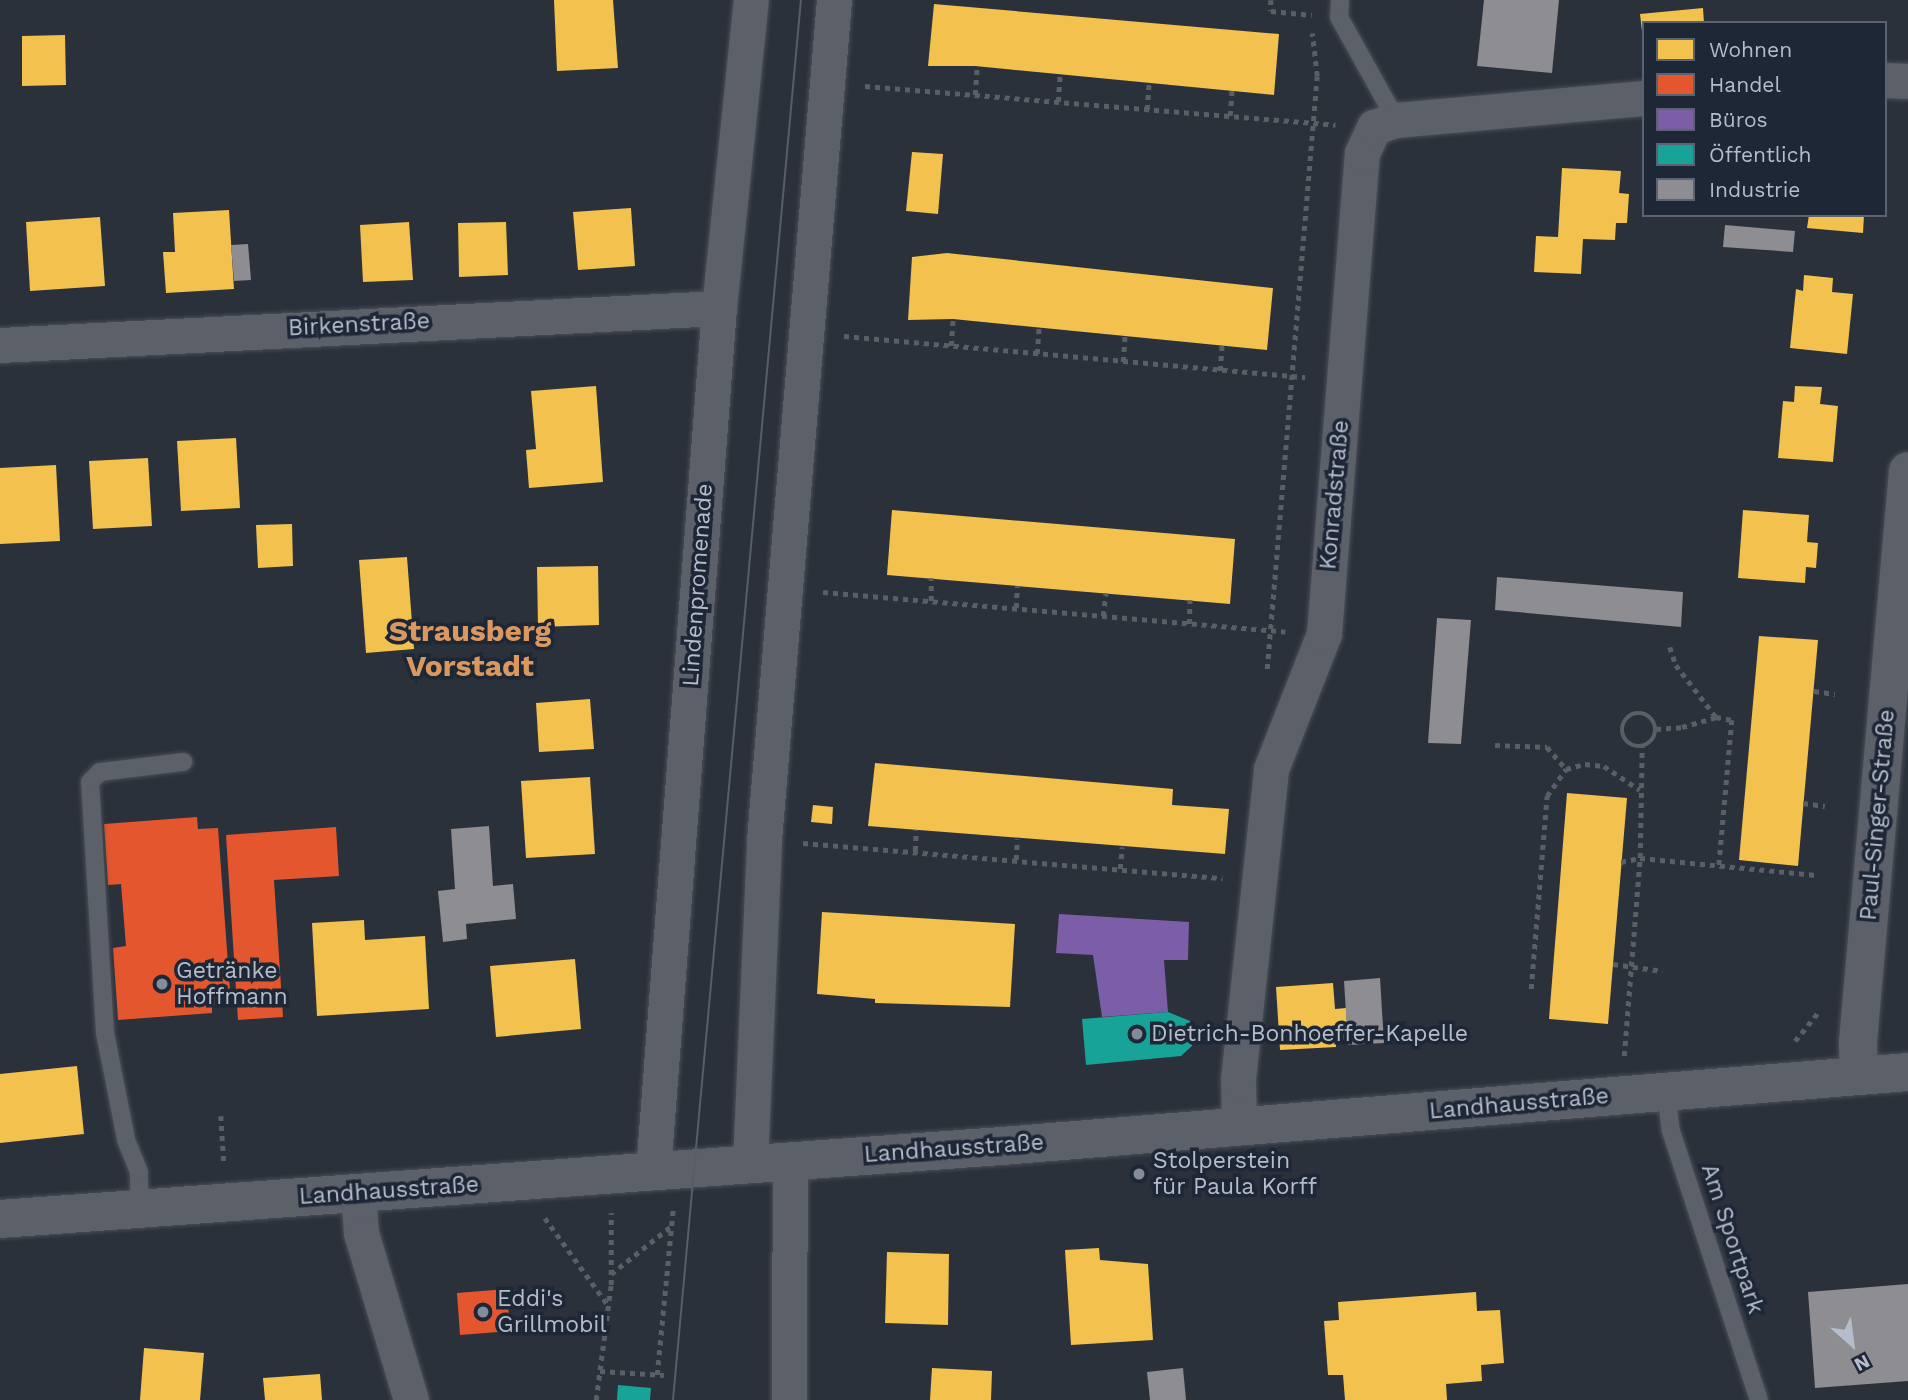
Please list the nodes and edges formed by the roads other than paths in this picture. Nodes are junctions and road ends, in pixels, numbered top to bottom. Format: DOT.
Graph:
graph roads {
  1 [pos="751,0"];
  2 [pos="834,0"];
  3 [pos="1339,9"];
  4 [pos="1887,80"];
  5 [pos="1908,81"];
  6 [pos="1642,98"];
  7 [pos="1385,123"];
  8 [pos="719,308"];
  9 [pos="0,345"];
  10 [pos="1908,471"];
  11 [pos="183,762"];
  12 [pos="1908,1072"];
  13 [pos="1859,1076"];
  14 [pos="1666,1092"];
  15 [pos="1238,1126"];
  16 [pos="790,1162"];
  17 [pos="750,1164"];
  18 [pos="653,1171"];
  19 [pos="358,1193"];
  20 [pos="140,1210"];
  21 [pos="0,1219"];
  22 [pos="411,1400"];
  23 [pos="789,1400"];
  24 [pos="1759,1400"];
  1 -- 8 [label="street, Lindenpromenade"];
  2 -- 17 [label="street"];
  3 -- 7 [label="lane"];
  4 -- 5 [label="street"];
  6 -- 7 [label="street"];
  7 -- 15 [label="street, Konradstraße"];
  8 -- 9 [label="street, Birkenstraße"];
  8 -- 18 [label="street, Lindenpromenade"];
  10 -- 13 [label="street, Paul-Singer-Straße"];
  11 -- 20 [label="lane"];
  12 -- 13 [label="street, Landhausstraße"];
  13 -- 14 [label="street, Landhausstraße"];
  14 -- 15 [label="street, Landhausstraße"];
  14 -- 24 [label="lane, Am Sportpark"];
  15 -- 16 [label="street, Landhausstraße"];
  16 -- 17 [label="street, Landhausstraße"];
  16 -- 23 [label="street"];
  17 -- 18 [label="street, Landhausstraße"];
  18 -- 19 [label="street, Landhausstraße"];
  19 -- 20 [label="street, Landhausstraße"];
  19 -- 22 [label="street"];
  20 -- 21 [label="street, Landhausstraße"];
}
